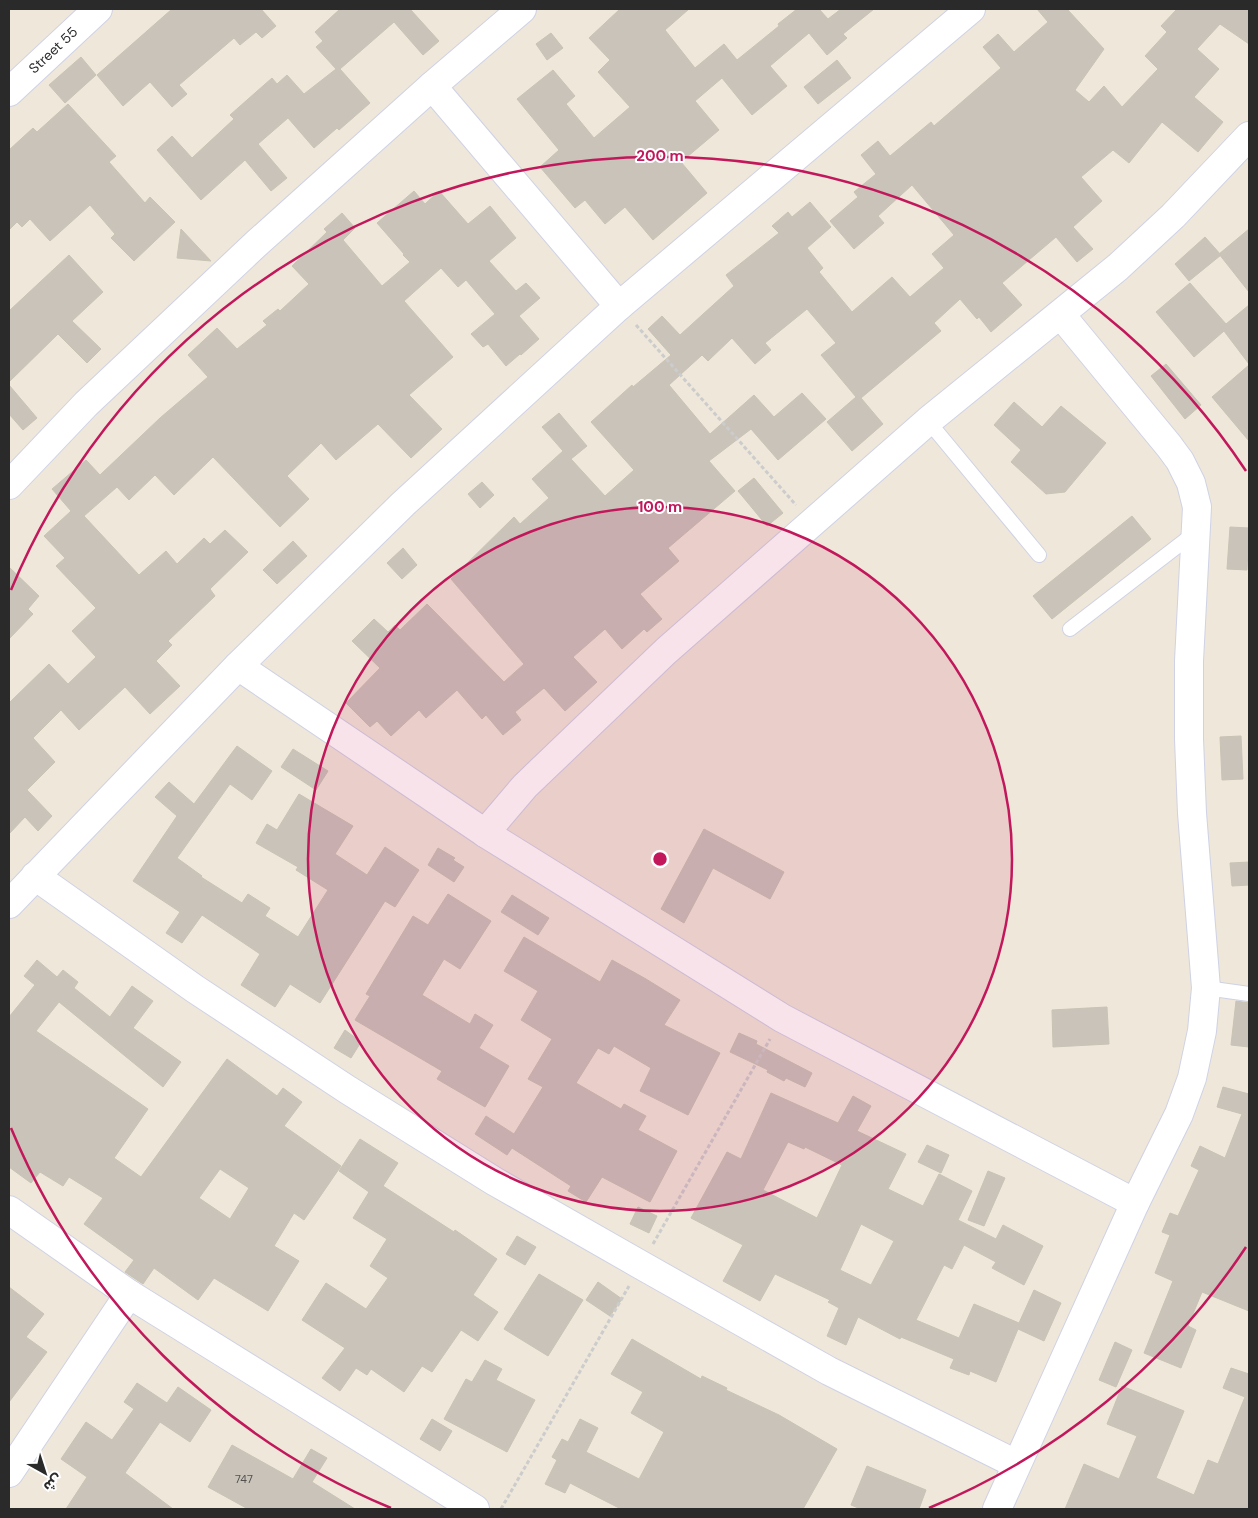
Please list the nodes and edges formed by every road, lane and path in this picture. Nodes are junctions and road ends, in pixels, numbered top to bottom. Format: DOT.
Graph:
graph roads {
  1 [pos="98,9"];
  2 [pos="522,9"];
  3 [pos="971,9"];
  4 [pos="432,86"];
  5 [pos="9,92"];
  6 [pos="1249,136"];
  7 [pos="619,306"];
  8 [pos="1061,315"];
  9 [pos="928,422"];
  10 [pos="9,485"];
  11 [pos="812,522"];
  12 [pos="1196,531"];
  13 [pos="1038,555"];
  14 [pos="1070,629"];
  15 [pos="238,666"];
  16 [pos="485,833"];
  17 [pos="35,876"];
  18 [pos="9,904"];
  19 [pos="1206,988"];
  20 [pos="1249,994"];
  21 [pos="1135,1204"];
  22 [pos="9,1210"];
  23 [pos="129,1294"];
  24 [pos="1016,1464"];
  25 [pos="9,1473"];
  26 [pos="475,1509"];
  27 [pos="997,1509"];
  1 -- 5 [label="street, Street 55"];
  2 -- 4 [label="street"];
  3 -- 7 [label="street"];
  4 -- 7 [label="street"];
  4 -- 10 [label="street"];
  6 -- 8 [label="street"];
  7 -- 11 [label="path"];
  7 -- 15 [label="street"];
  8 -- 9 [label="street"];
  8 -- 12 [label="street"];
  9 -- 11 [label="street"];
  9 -- 13 [label="lane"];
  11 -- 16 [label="street"];
  12 -- 14 [label="lane"];
  12 -- 19 [label="street"];
  15 -- 16 [label="street"];
  15 -- 17 [label="street"];
  16 -- 21 [label="street"];
  17 -- 18 [label="street"];
  17 -- 24 [label="street"];
  19 -- 20 [label="lane"];
  19 -- 21 [label="street"];
  21 -- 24 [label="street"];
  22 -- 23 [label="street"];
  23 -- 25 [label="street"];
  23 -- 26 [label="street"];
  24 -- 27 [label="street"];
}
